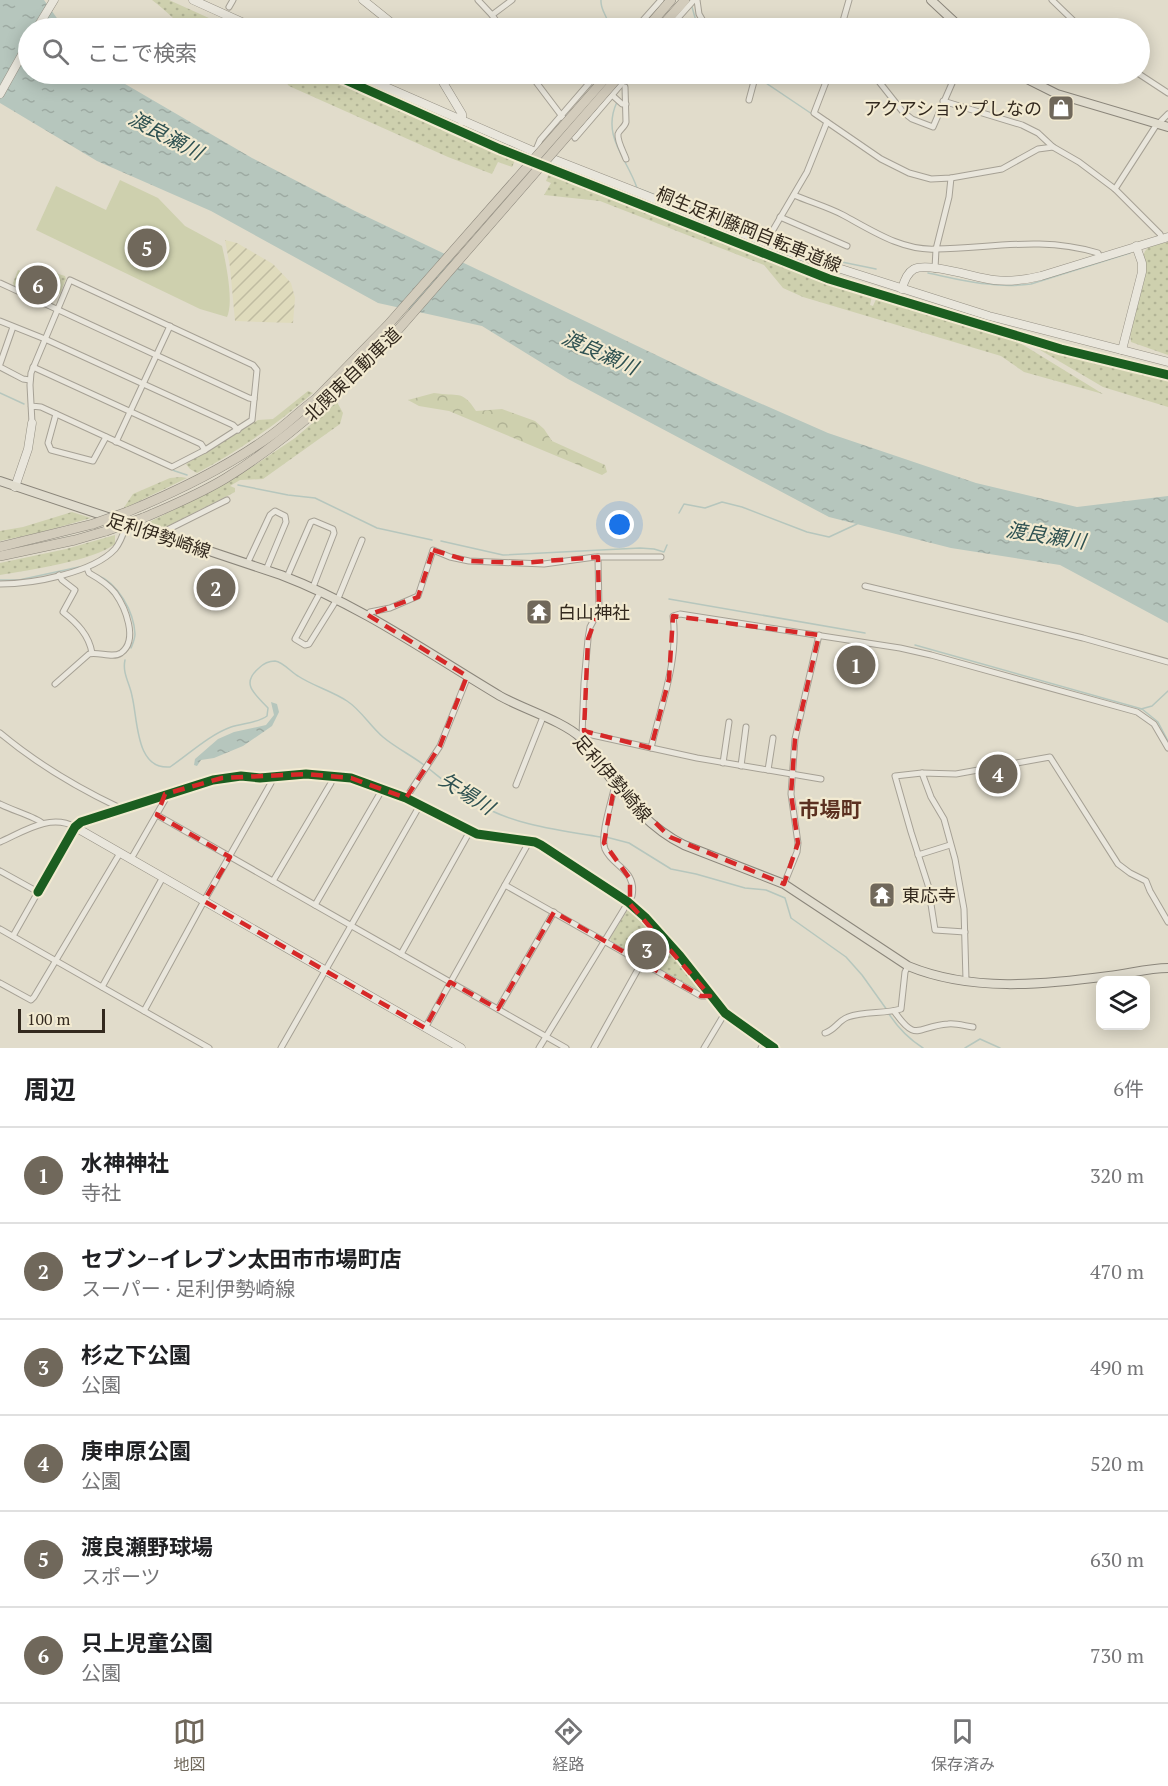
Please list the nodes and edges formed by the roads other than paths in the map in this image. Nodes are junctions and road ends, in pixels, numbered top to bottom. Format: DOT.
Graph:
graph roads {
  1 [pos="54,0"];
  2 [pos="194,0"];
  3 [pos="233,0"];
  4 [pos="363,0"];
  5 [pos="478,0"];
  6 [pos="512,0"];
  7 [pos="661,0"];
  8 [pos="671,0"];
  9 [pos="685,0"];
  10 [pos="695,0"];
  11 [pos="849,0"];
  12 [pos="931,0"];
  13 [pos="1052,0"];
  14 [pos="229,8"];
  15 [pos="492,15"];
  16 [pos="44,18"];
  17 [pos="233,18"];
  18 [pos="386,18"];
  19 [pos="494,18"];
  20 [pos="645,18"];
  21 [pos="656,18"];
  22 [pos="669,18"];
  23 [pos="678,18"];
  24 [pos="701,18"];
  25 [pos="844,18"];
  26 [pos="950,18"];
  27 [pos="1071,18"];
  28 [pos="18,62"];
  29 [pos="1150,81"];
  30 [pos="379,84"];
  31 [pos="444,84"];
  32 [pos="537,84"];
  33 [pos="588,84"];
  34 [pos="600,84"];
  35 [pos="612,84"];
  36 [pos="621,84"];
  37 [pos="753,84"];
  38 [pos="825,84"];
  39 [pos="881,84"];
  40 [pos="951,84"];
  41 [pos="1037,84"];
  42 [pos="625,87"];
  43 [pos="1168,93"];
  44 [pos="0,94"];
  45 [pos="612,95"];
  46 [pos="749,100"];
  47 [pos="943,101"];
  48 [pos="626,104"];
  49 [pos="1168,114"];
  50 [pos="560,115"];
  51 [pos="462,121"];
  52 [pos="827,122"];
  53 [pos="1164,126"];
  54 [pos="1053,147"];
  55 [pos="535,152"];
  56 [pos="626,159"];
  57 [pos="951,178"];
  58 [pos="1115,189"];
  59 [pos="794,195"];
  60 [pos="780,217"];
  61 [pos="1165,238"];
  62 [pos="767,243"];
  63 [pos="847,246"];
  64 [pos="1137,246"];
  65 [pos="936,249"];
  66 [pos="1100,256"];
  67 [pos="935,269"];
  68 [pos="0,283"];
  69 [pos="902,289"];
  70 [pos="58,310"];
  71 [pos="0,321"];
  72 [pos="170,326"];
  73 [pos="13,327"];
  74 [pos="45,339"];
  75 [pos="1122,350"];
  76 [pos="156,356"];
  77 [pos="1168,362"];
  78 [pos="0,366"];
  79 [pos="33,367"];
  80 [pos="30,380"];
  81 [pos="143,384"];
  82 [pos="254,399"];
  83 [pos="31,406"];
  84 [pos="130,411"];
  85 [pos="56,414"];
  86 [pos="32,423"];
  87 [pos="238,430"];
  88 [pos="106,437"];
  89 [pos="116,441"];
  90 [pos="204,450"];
  91 [pos="0,481"];
  92 [pos="15,487"];
  93 [pos="227,500"];
  94 [pos="127,523"];
  95 [pos="164,536"];
  96 [pos="362,540"];
  97 [pos="0,547"];
  98 [pos="0,556"];
  99 [pos="598,557"];
  100 [pos="661,557"];
  101 [pos="248,564"];
  102 [pos="87,568"];
  103 [pos="266,570"];
  104 [pos="59,575"];
  105 [pos="287,577"];
  106 [pos="0,584"];
  107 [pos="865,586"];
  108 [pos="317,589"];
  109 [pos="337,598"];
  110 [pos="368,615"];
  111 [pos="819,635"];
  112 [pos="92,652"];
  113 [pos="1168,662"];
  114 [pos="468,676"];
  115 [pos="56,684"];
  116 [pos="543,717"];
  117 [pos="729,722"];
  118 [pos="746,727"];
  119 [pos="0,733"];
  120 [pos="582,735"];
  121 [pos="773,738"];
  122 [pos="1168,747"];
  123 [pos="651,748"];
  124 [pos="723,763"];
  125 [pos="741,766"];
  126 [pos="768,770"];
  127 [pos="792,773"];
  128 [pos="922,773"];
  129 [pos="272,777"];
  130 [pos="332,777"];
  131 [pos="821,779"];
  132 [pos="516,785"];
  133 [pos="617,785"];
  134 [pos="382,790"];
  135 [pos="165,794"];
  136 [pos="406,798"];
  137 [pos="0,804"];
  138 [pos="420,805"];
  139 [pos="121,811"];
  140 [pos="157,815"];
  141 [pos="42,823"];
  142 [pos="75,827"];
  143 [pos="470,831"];
  144 [pos="0,842"];
  145 [pos="529,842"];
  146 [pos="950,845"];
  147 [pos="120,853"];
  148 [pos="918,855"];
  149 [pos="230,856"];
  150 [pos="131,859"];
  151 [pos="0,871"];
  152 [pos="163,878"];
  153 [pos="273,881"];
  154 [pos="784,884"];
  155 [pos="505,885"];
  156 [pos="38,892"];
  157 [pos="204,901"];
  158 [pos="628,902"];
  159 [pos="315,905"];
  160 [pos="554,912"];
  161 [pos="1168,922"];
  162 [pos="351,926"];
  163 [pos="0,929"];
  164 [pos="965,932"];
  165 [pos="13,936"];
  166 [pos="605,940"];
  167 [pos="401,954"];
  168 [pos="56,961"];
  169 [pos="642,962"];
  170 [pos="908,966"];
  171 [pos="1168,968"];
  172 [pos="325,970"];
  173 [pos="966,980"];
  174 [pos="450,982"];
  175 [pos="0,983"];
  176 [pos="102,987"];
  177 [pos="710,996"];
  178 [pos="498,1009"];
  179 [pos="144,1011"];
  180 [pos="894,1011"];
  181 [pos="725,1013"];
  182 [pos="425,1028"];
  183 [pos="973,1028"];
  184 [pos="825,1033"];
  185 [pos="546,1036"];
  186 [pos="765,1040"];
  187 [pos="209,1048"];
  188 [pos="281,1048"];
  189 [pos="461,1048"];
  190 [pos="539,1048"];
  191 [pos="566,1048"];
  192 [pos="594,1048"];
  193 [pos="704,1048"];
  194 [pos="761,1048"];
  195 [pos="774,1048"];
  1 -- 16 [label="street"];
  2 -- 17 [label="street"];
  3 -- 14 [label="street"];
  4 -- 18 [label="street"];
  5 -- 15 [label="street"];
  6 -- 15 [label="street"];
  7 -- 20 [label="street"];
  8 -- 21 [label="highway"];
  9 -- 22 [label="highway"];
  10 -- 23 [label="street"];
  10 -- 24 [label="street"];
  11 -- 25 [label="street"];
  12 -- 26 [label="main road"];
  13 -- 27 [label="street"];
  15 -- 19 [label="street"];
  28 -- 44 [label="street"];
  29 -- 43 [label="street"];
  30 -- 51 [label="street"];
  31 -- 51 [label="street"];
  32 -- 50 [label="street"];
  33 -- 50 [label="street"];
  34 -- 97 [label="highway, 北関東自動車道, bridge"];
  35 -- 98 [label="highway, 北関東自動車道, bridge"];
  36 -- 45 [label="street"];
  37 -- 46 [label="street"];
  38 -- 52 [label="street"];
  39 -- 47 [label="street"];
  40 -- 47 [label="street"];
  41 -- 53 [label="main road"];
  42 -- 48 [label="street"];
  45 -- 48 [label="street"];
  45 -- 50 [label="street"];
  47 -- 54 [label="street"];
  48 -- 56 [label="street"];
  49 -- 53 [label="street"];
  50 -- 55 [label="street"];
  51 -- 55 [label="street"];
  52 -- 57 [label="street"];
  52 -- 59 [label="street"];
  53 -- 58 [label="street"];
  54 -- 57 [label="street"];
  54 -- 58 [label="street"];
  55 -- 62 [label="street"];
  57 -- 65 [label="street"];
  58 -- 61 [label="street"];
  59 -- 60 [label="street"];
  59 -- 65 [label="street"];
  60 -- 62 [label="street"];
  60 -- 63 [label="street"];
  61 -- 64 [label="street"];
  62 -- 69 [label="street"];
  64 -- 66 [label="street"];
  64 -- 75 [label="street"];
  65 -- 66 [label="street"];
  65 -- 67 [label="street"];
  66 -- 67 [label="street"];
  67 -- 69 [label="street"];
  68 -- 70 [label="street"];
  69 -- 75 [label="street"];
  70 -- 72 [label="street"];
  70 -- 74 [label="street"];
  70 -- 76 [label="street"];
  71 -- 73 [label="street"];
  72 -- 76 [label="street"];
  72 -- 82 [label="street"];
  73 -- 74 [label="street"];
  73 -- 78 [label="street"];
  74 -- 79 [label="street"];
  74 -- 81 [label="street"];
  75 -- 77 [label="street"];
  76 -- 81 [label="street"];
  76 -- 82 [label="street"];
  78 -- 80 [label="street"];
  79 -- 80 [label="street"];
  79 -- 84 [label="street"];
  80 -- 83 [label="street"];
  81 -- 84 [label="street"];
  81 -- 87 [label="street"];
  82 -- 87 [label="street"];
  83 -- 85 [label="street"];
  83 -- 86 [label="street"];
  84 -- 89 [label="street"];
  84 -- 90 [label="street"];
  85 -- 88 [label="street"];
  85 -- 88 [label="street"];
  86 -- 92 [label="street"];
  87 -- 90 [label="street"];
  88 -- 89 [label="street"];
  89 -- 90 [label="street"];
  91 -- 92 [label="main road, 足利伊勢崎線"];
  92 -- 94 [label="main road, 足利伊勢崎線"];
  93 -- 95 [label="street"];
  94 -- 95 [label="main road, 足利伊勢崎線"];
  94 -- 102 [label="street"];
  95 -- 101 [label="main road, 足利伊勢崎線"];
  96 -- 109 [label="street"];
  99 -- 100 [label="street"];
  99 -- 110 [label="street"];
  99 -- 120 [label="street"];
  101 -- 103 [label="main road, 足利伊勢崎線"];
  101 -- 103 [label="street"];
  102 -- 104 [label="street"];
  102 -- 112 [label="street"];
  103 -- 105 [label="main road, 足利伊勢崎線"];
  104 -- 106 [label="street"];
  104 -- 112 [label="street"];
  105 -- 108 [label="main road, 足利伊勢崎線"];
  105 -- 108 [label="street"];
  107 -- 113 [label="street"];
  108 -- 109 [label="main road, 足利伊勢崎線"];
  108 -- 109 [label="street"];
  109 -- 110 [label="main road, 足利伊勢崎線"];
  110 -- 114 [label="main road, 足利伊勢崎線"];
  111 -- 122 [label="street"];
  111 -- 123 [label="street"];
  111 -- 127 [label="street"];
  112 -- 115 [label="street"];
  114 -- 116 [label="main road, 足利伊勢崎線"];
  114 -- 136 [label="street"];
  116 -- 120 [label="main road, 足利伊勢崎線"];
  116 -- 132 [label="street"];
  117 -- 124 [label="street"];
  118 -- 125 [label="street"];
  119 -- 139 [label="street"];
  120 -- 123 [label="street"];
  120 -- 133 [label="main road, 足利伊勢崎線"];
  121 -- 126 [label="street"];
  123 -- 124 [label="street"];
  124 -- 125 [label="street"];
  125 -- 126 [label="street"];
  126 -- 127 [label="street"];
  127 -- 131 [label="street"];
  127 -- 154 [label="street"];
  128 -- 146 [label="street"];
  128 -- 148 [label="street"];
  128 -- 161 [label="street"];
  129 -- 130 [label="street"];
  129 -- 135 [label="street"];
  129 -- 149 [label="street"];
  130 -- 134 [label="street"];
  130 -- 153 [label="street"];
  133 -- 154 [label="main road, 足利伊勢崎線"];
  133 -- 158 [label="street"];
  134 -- 136 [label="street"];
  134 -- 159 [label="street"];
  135 -- 139 [label="street"];
  135 -- 140 [label="street"];
  136 -- 138 [label="street"];
  137 -- 141 [label="street"];
  138 -- 143 [label="street"];
  138 -- 162 [label="street"];
  139 -- 142 [label="street"];
  140 -- 149 [label="street"];
  140 -- 150 [label="street"];
  141 -- 142 [label="street"];
  141 -- 144 [label="street"];
  142 -- 147 [label="street"];
  142 -- 156 [label="street"];
  143 -- 145 [label="street"];
  143 -- 167 [label="street"];
  145 -- 155 [label="street"];
  145 -- 158 [label="street"];
  146 -- 148 [label="street"];
  146 -- 164 [label="street"];
  147 -- 150 [label="street"];
  147 -- 168 [label="street"];
  148 -- 164 [label="street"];
  149 -- 153 [label="street"];
  149 -- 157 [label="street"];
  150 -- 152 [label="street"];
  151 -- 156 [label="street"];
  152 -- 157 [label="street"];
  152 -- 176 [label="street"];
  153 -- 159 [label="street"];
  154 -- 170 [label="main road, 足利伊勢崎線"];
  155 -- 160 [label="street"];
  155 -- 174 [label="street"];
  156 -- 165 [label="street"];
  157 -- 172 [label="street"];
  157 -- 179 [label="street"];
  158 -- 166 [label="street"];
  158 -- 177 [label="street"];
  159 -- 162 [label="street"];
  160 -- 166 [label="street"];
  160 -- 178 [label="street"];
  162 -- 167 [label="street"];
  162 -- 172 [label="street"];
  163 -- 165 [label="street"];
  164 -- 173 [label="street"];
  165 -- 168 [label="street"];
  166 -- 169 [label="street"];
  166 -- 185 [label="street"];
  167 -- 174 [label="street"];
  168 -- 175 [label="street"];
  168 -- 176 [label="street"];
  169 -- 177 [label="street"];
  169 -- 192 [label="street"];
  170 -- 173 [label="main road, 足利伊勢崎線"];
  170 -- 180 [label="street"];
  171 -- 173 [label="main road, 足利伊勢崎線"];
  172 -- 182 [label="street"];
  172 -- 188 [label="street"];
  174 -- 178 [label="street"];
  174 -- 182 [label="street"];
  176 -- 179 [label="street"];
  177 -- 181 [label="street"];
  178 -- 185 [label="street"];
  179 -- 187 [label="street"];
  180 -- 183 [label="street"];
  180 -- 184 [label="street"];
  181 -- 186 [label="street"];
  181 -- 193 [label="street"];
  182 -- 189 [label="street"];
  185 -- 190 [label="street"];
  185 -- 191 [label="street"];
  186 -- 194 [label="street"];
  186 -- 195 [label="street"];
}
